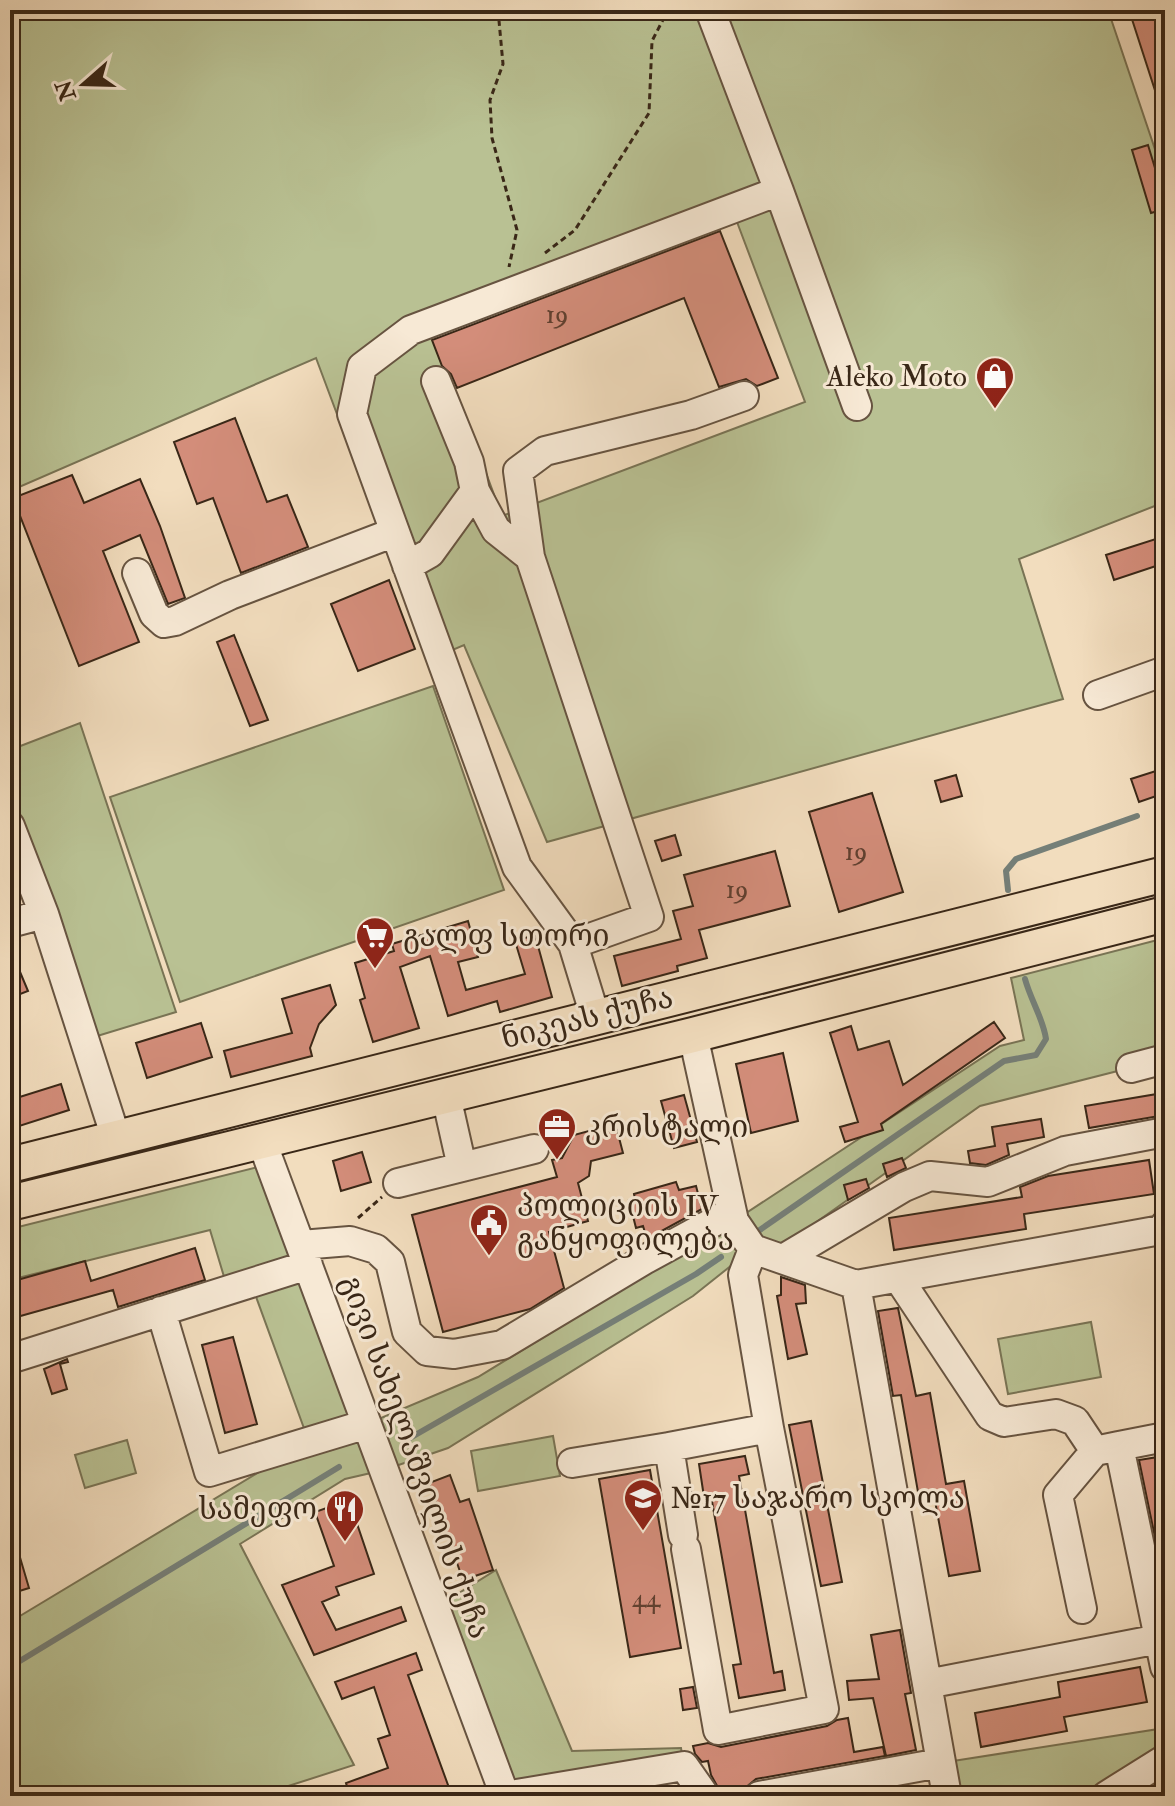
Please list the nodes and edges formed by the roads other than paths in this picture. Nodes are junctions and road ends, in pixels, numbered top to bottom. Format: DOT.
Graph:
graph roads {
  1 [pos="710,10"];
  2 [pos="779,191"];
  3 [pos="436,381"];
  4 [pos="744,396"];
  5 [pos="857,406"];
  6 [pos="475,491"];
  7 [pos="395,532"];
  8 [pos="530,557"];
  9 [pos="407,566"];
  10 [pos="137,573"];
  11 [pos="1165,671"];
  12 [pos="1098,695"];
  13 [pos="10,826"];
  14 [pos="1165,874"];
  15 [pos="44,914"];
  16 [pos="1165,914"];
  17 [pos="10,923"];
  18 [pos="573,944"];
  19 [pos="595,1016"];
  20 [pos="542,1029"];
  21 [pos="693,1035"];
  22 [pos="1165,1059"];
  23 [pos="1131,1068"];
  24 [pos="551,1070"];
  25 [pos="446,1096"];
  26 [pos="1165,1132"];
  27 [pos="116,1138"];
  28 [pos="262,1142"];
  29 [pos="534,1149"];
  30 [pos="10,1165"];
  31 [pos="462,1167"];
  32 [pos="398,1183"];
  33 [pos="10,1203"];
  34 [pos="732,1212"];
  35 [pos="1164,1236"];
  36 [pos="753,1249"];
  37 [pos="312,1251"];
  38 [pos="783,1259"];
  39 [pos="899,1279"];
  40 [pos="856,1285"];
  41 [pos="161,1311"];
  42 [pos="10,1359"];
  43 [pos="367,1424"];
  44 [pos="769,1428"];
  45 [pos="1165,1437"];
  46 [pos="669,1447"];
  47 [pos="1107,1449"];
  48 [pos="572,1463"];
  49 [pos="1082,1609"];
  50 [pos="1159,1639"];
  51 [pos="1165,1667"];
  52 [pos="927,1684"];
  53 [pos="1165,1759"];
  54 [pos="940,1763"];
  55 [pos="505,1796"];
  56 [pos="705,1796"];
  57 [pos="759,1796"];
  58 [pos="947,1796"];
  59 [pos="1106,1796"];
  1 -- 2 [label="street"];
  2 -- 5 [label="street"];
  2 -- 7 [label="street"];
  3 -- 6 [label="street"];
  4 -- 8 [label="street"];
  6 -- 8 [label="street"];
  6 -- 9 [label="street"];
  7 -- 9 [label="street"];
  7 -- 10 [label="street"];
  8 -- 18 [label="street"];
  9 -- 18 [label="street"];
  11 -- 12 [label="street"];
  13 -- 15 [label="street"];
  14 -- 19 [label="main road, ნიკეას ქუჩა"];
  15 -- 17 [label="street"];
  15 -- 27 [label="street"];
  16 -- 21 [label="main road, ნიკეას ქუჩა"];
  18 -- 19 [label="street"];
  19 -- 20 [label="main road, ნიკეას ქუჩა"];
  20 -- 24 [label="main road"];
  20 -- 27 [label="main road, ნიკეას ქუჩა"];
  21 -- 24 [label="main road, ნიკეას ქუჩა"];
  21 -- 34 [label="street"];
  22 -- 23 [label="street"];
  24 -- 25 [label="main road, ნიკეას ქუჩა"];
  25 -- 28 [label="main road, ნიკეას ქუჩა"];
  25 -- 31 [label="street"];
  26 -- 38 [label="street"];
  27 -- 30 [label="main road, ნიკეას ქუჩა"];
  28 -- 33 [label="main road, ნიკეას ქუჩა"];
  28 -- 37 [label="street, გივი სახელაშვილის ქუჩა"];
  29 -- 31 [label="street"];
  31 -- 32 [label="street"];
  34 -- 36 [label="street"];
  34 -- 37 [label="street"];
  35 -- 39 [label="street"];
  36 -- 38 [label="street"];
  36 -- 44 [label="street"];
  37 -- 41 [label="street"];
  37 -- 43 [label="street, გივი სახელაშვილის ქუჩა"];
  38 -- 40 [label="street"];
  39 -- 40 [label="street"];
  39 -- 47 [label="street"];
  40 -- 52 [label="street"];
  41 -- 42 [label="street"];
  41 -- 43 [label="street"];
  43 -- 55 [label="street, გივი სახელაშვილის ქუჩა"];
  44 -- 46 [label="street"];
  44 -- 46 [label="street"];
  45 -- 47 [label="street"];
  46 -- 48 [label="street"];
  47 -- 49 [label="street"];
  47 -- 50 [label="street"];
  50 -- 51 [label="street"];
  50 -- 52 [label="street"];
  52 -- 54 [label="street"];
  53 -- 59 [label="street"];
  54 -- 57 [label="street"];
  54 -- 58 [label="street"];
  55 -- 56 [label="street"];
}
